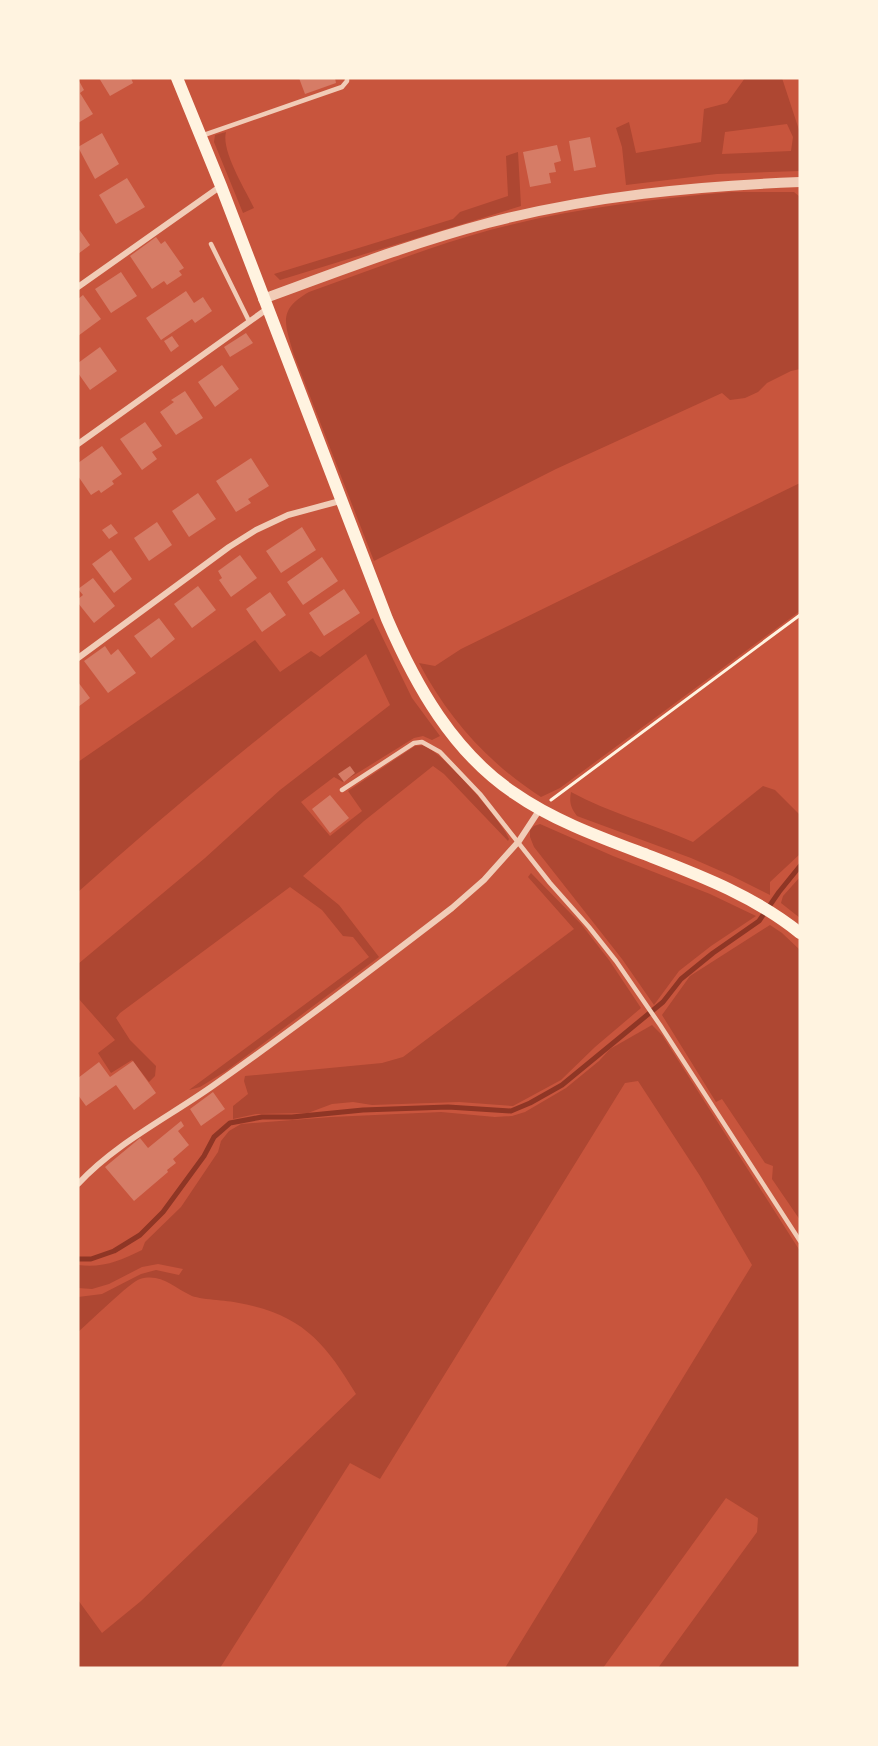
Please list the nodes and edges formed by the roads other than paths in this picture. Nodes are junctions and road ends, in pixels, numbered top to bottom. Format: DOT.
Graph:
graph roads {
  1 [pos="177,78"];
  2 [pos="347,78"];
  3 [pos="201,136"];
  4 [pos="800,182"];
  5 [pos="221,186"];
  6 [pos="211,244"];
  7 [pos="78,287"];
  8 [pos="265,304"];
  9 [pos="249,321"];
  10 [pos="78,444"];
  11 [pos="340,501"];
  12 [pos="78,658"];
  13 [pos="342,790"];
  14 [pos="540,809"];
  15 [pos="519,841"];
  16 [pos="800,933"];
  17 [pos="78,1184"];
  18 [pos="800,1241"];
  1 -- 3 [label="main road"];
  2 -- 3 [label="lane"];
  3 -- 5 [label="main road"];
  4 -- 8 [label="street"];
  5 -- 7 [label="street"];
  5 -- 8 [label="main road"];
  6 -- 9 [label="lane"];
  8 -- 9 [label="street"];
  8 -- 11 [label="main road"];
  9 -- 10 [label="street"];
  11 -- 12 [label="street"];
  11 -- 14 [label="main road"];
  13 -- 15 [label="lane"];
  14 -- 15 [label="street"];
  14 -- 16 [label="main road"];
  15 -- 17 [label="street"];
  15 -- 18 [label="lane"];
}
